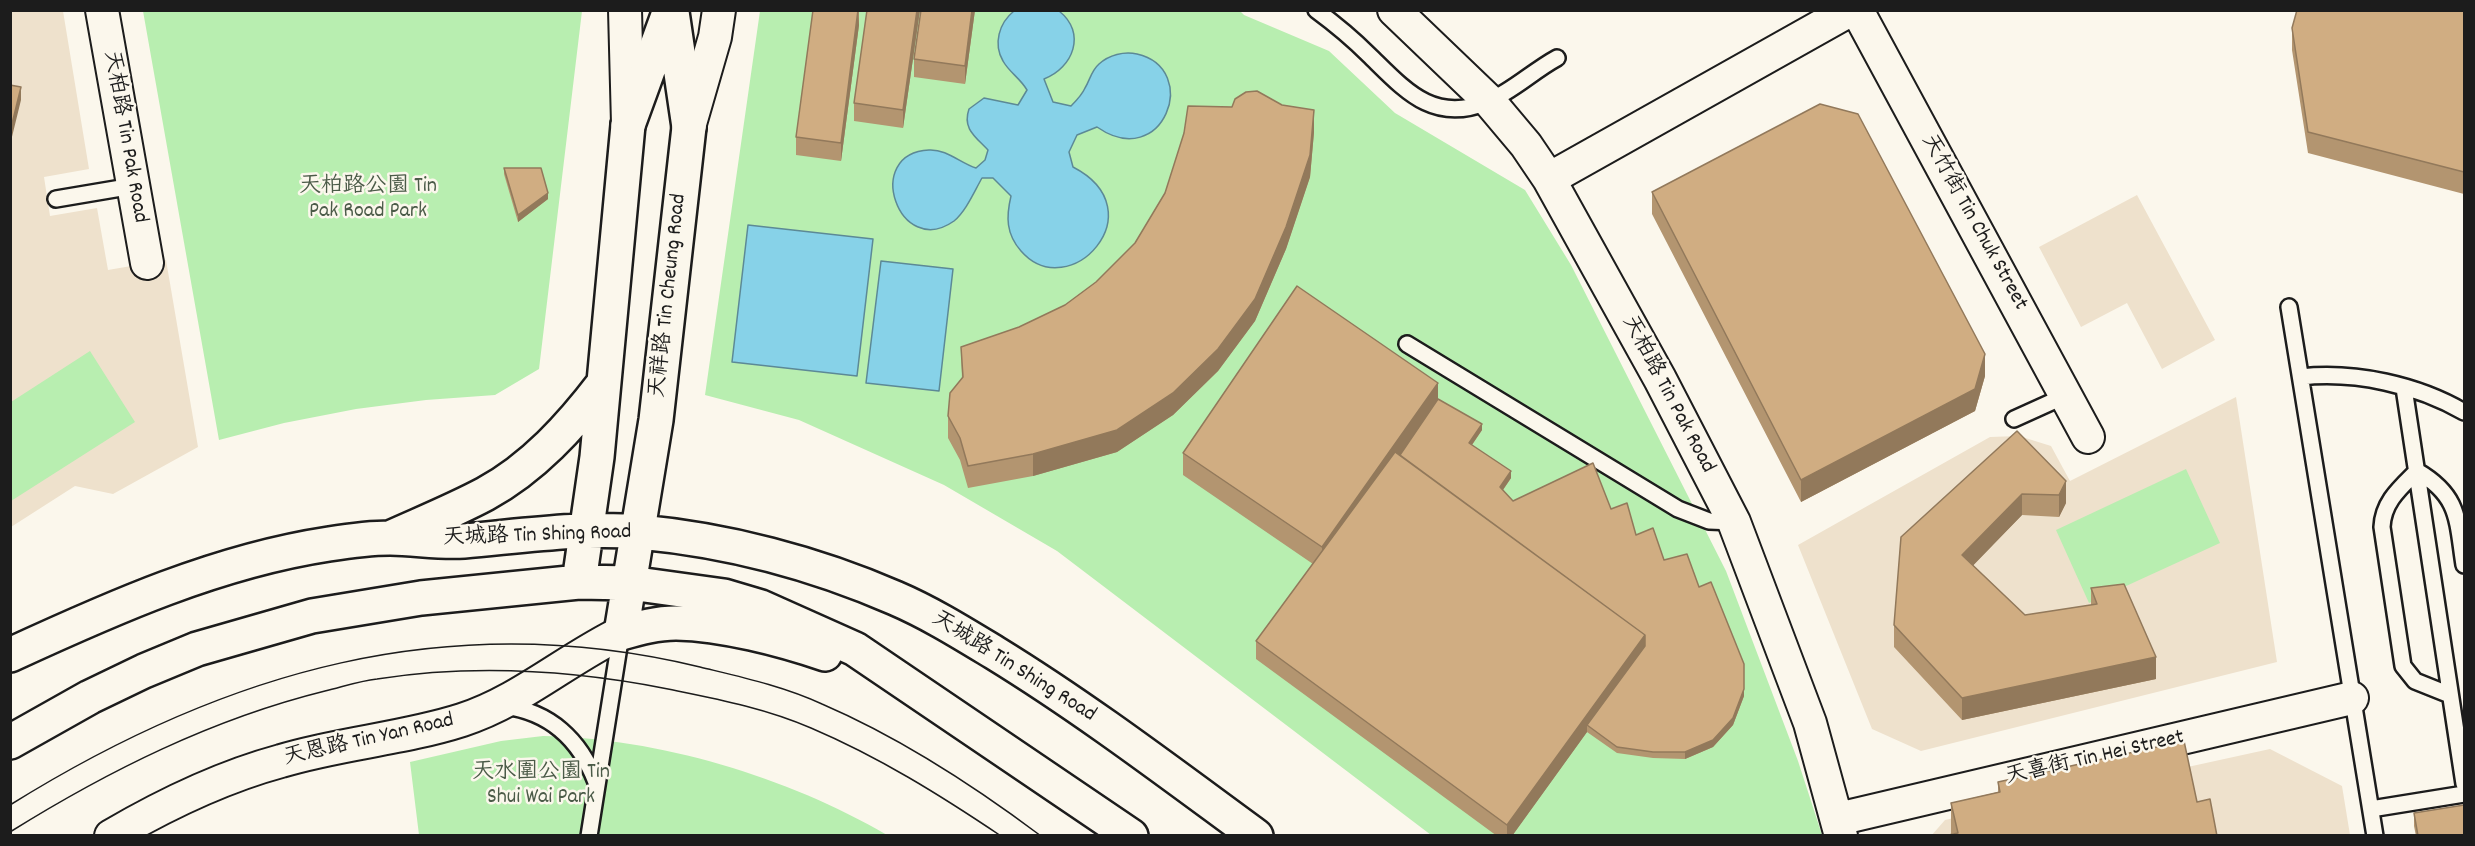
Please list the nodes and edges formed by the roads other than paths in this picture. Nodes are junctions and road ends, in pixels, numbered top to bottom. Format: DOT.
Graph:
graph roads {
  1 [pos="102,10"];
  2 [pos="625,10"];
  3 [pos="671,10"];
  4 [pos="719,10"];
  5 [pos="1316,10"];
  6 [pos="1394,10"];
  7 [pos="1850,10"];
  8 [pos="1857,10"];
  9 [pos="1557,58"];
  10 [pos="1489,101"];
  11 [pos="628,125"];
  12 [pos="689,127"];
  13 [pos="1549,178"];
  14 [pos="133,186"];
  15 [pos="56,200"];
  16 [pos="147,264"];
  17 [pos="2289,307"];
  18 [pos="1407,344"];
  19 [pos="2301,377"];
  20 [pos="603,384"];
  21 [pos="2404,388"];
  22 [pos="2067,395"];
  23 [pos="2464,412"];
  24 [pos="2014,419"];
  25 [pos="2088,437"];
  26 [pos="2417,471"];
  27 [pos="1734,522"];
  28 [pos="587,531"];
  29 [pos="639,532"];
  30 [pos="390,538"];
  31 [pos="2464,565"];
  32 [pos="579,582"];
  33 [pos="630,583"];
  34 [pos="621,633"];
  35 [pos="10,655"];
  36 [pos="896,676"];
  37 [pos="2450,695"];
  38 [pos="2352,698"];
  39 [pos="498,705"];
  40 [pos="10,742"];
  41 [pos="2463,756"];
  42 [pos="596,782"];
  43 [pos="2464,784"];
  44 [pos="2464,794"];
  45 [pos="2371,809"];
  46 [pos="1840,827"];
  47 [pos="119,833"];
  48 [pos="589,836"];
  49 [pos="1131,836"];
  50 [pos="1256,836"];
  51 [pos="2375,836"];
  1 -- 14 [label="street, 天柏路 Tin Pak Road"];
  2 -- 11 [label="street"];
  3 -- 11 [label="main road"];
  3 -- 12 [label="main road"];
  4 -- 12 [label="street, 天祥路 Tin Cheung Road"];
  5 -- 10 [label="lane"];
  6 -- 10 [label="street, 天柏路 Tin Pak Road"];
  7 -- 13 [label="street"];
  8 -- 22 [label="street, 天竹街 Tin Chuk Street"];
  9 -- 10 [label="lane"];
  10 -- 13 [label="street, 天柏路 Tin Pak Road"];
  11 -- 20 [label="main road"];
  12 -- 29 [label="main road, 天祥路 Tin Cheung Road"];
  13 -- 27 [label="street, 天柏路 Tin Pak Road"];
  14 -- 15 [label="lane"];
  14 -- 16 [label="street, 天柏路 Tin Pak Road"];
  17 -- 19 [label="lane"];
  18 -- 27 [label="lane"];
  19 -- 21 [label="lane"];
  19 -- 38 [label="lane"];
  20 -- 28 [label="main road"];
  20 -- 30 [label="main road"];
  21 -- 23 [label="lane"];
  21 -- 26 [label="lane"];
  22 -- 24 [label="lane"];
  22 -- 25 [label="street, 天竹街 Tin Chuk Street"];
  26 -- 31 [label="lane"];
  26 -- 37 [label="lane"];
  26 -- 37 [label="lane"];
  27 -- 46 [label="street, 天柏路 Tin Pak Road"];
  28 -- 29 [label="main road, 天城路 Tin Shing Road"];
  28 -- 30 [label="main road, 天城路 Tin Shing Road"];
  28 -- 32 [label="main road"];
  29 -- 33 [label="main road, 天祥路 Tin Cheung Road"];
  29 -- 50 [label="main road, 天城路 Tin Shing Road"];
  30 -- 35 [label="main road, 天城路 Tin Shing Road"];
  32 -- 33 [label="main road, 天城路 Tin Shing Road"];
  32 -- 40 [label="main road, 天城路 Tin Shing Road"];
  33 -- 34 [label="main road, 天祥路 Tin Cheung Road"];
  33 -- 36 [label="main road, 天城路 Tin Shing Road"];
  34 -- 36 [label="main road"];
  34 -- 39 [label="street, 天恩路 Tin Yan Road"];
  34 -- 42 [label="lane"];
  36 -- 49 [label="main road, 天城路 Tin Shing Road"];
  37 -- 41 [label="lane"];
  38 -- 45 [label="lane"];
  38 -- 46 [label="street, 天喜街 Tin Hei Street"];
  39 -- 42 [label="lane"];
  39 -- 47 [label="street, 天恩路 Tin Yan Road"];
  41 -- 43 [label="lane"];
  42 -- 48 [label="lane"];
  44 -- 45 [label="lane"];
  45 -- 51 [label="lane"];
}
